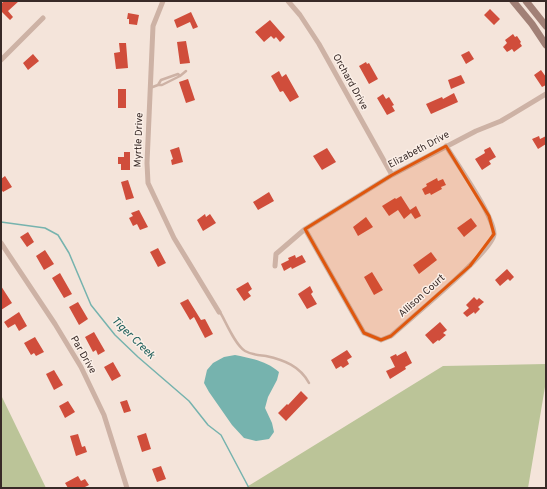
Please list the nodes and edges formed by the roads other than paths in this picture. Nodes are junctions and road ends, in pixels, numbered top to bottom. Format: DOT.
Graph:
graph roads {
  1 [pos="163,1"];
  2 [pos="288,1"];
  3 [pos="513,1"];
  4 [pos="526,1"];
  5 [pos="43,18"];
  6 [pos="546,26"];
  7 [pos="546,45"];
  8 [pos="1,60"];
  9 [pos="186,71"];
  10 [pos="150,88"];
  11 [pos="546,94"];
  12 [pos="446,146"];
  13 [pos="392,175"];
  14 [pos="305,230"];
  15 [pos="1,243"];
  16 [pos="275,266"];
  17 [pos="219,312"];
  18 [pos="309,383"];
  19 [pos="128,488"];
  1 -- 10 [label="street, Myrtle Drive"];
  2 -- 13 [label="street, Orchard Drive"];
  3 -- 7 [label="main road"];
  4 -- 6 [label="main road"];
  5 -- 8 [label="street"];
  9 -- 10 [label="lane"];
  10 -- 17 [label="street, Myrtle Drive"];
  11 -- 12 [label="street, Elizabeth Drive"];
  12 -- 13 [label="street, Elizabeth Drive"];
  12 -- 14 [label="street, Allison Court"];
  13 -- 14 [label="street, Elizabeth Drive"];
  14 -- 16 [label="street, Elizabeth Drive"];
  15 -- 19 [label="street, Par Drive"];
  17 -- 18 [label="lane"];
}
